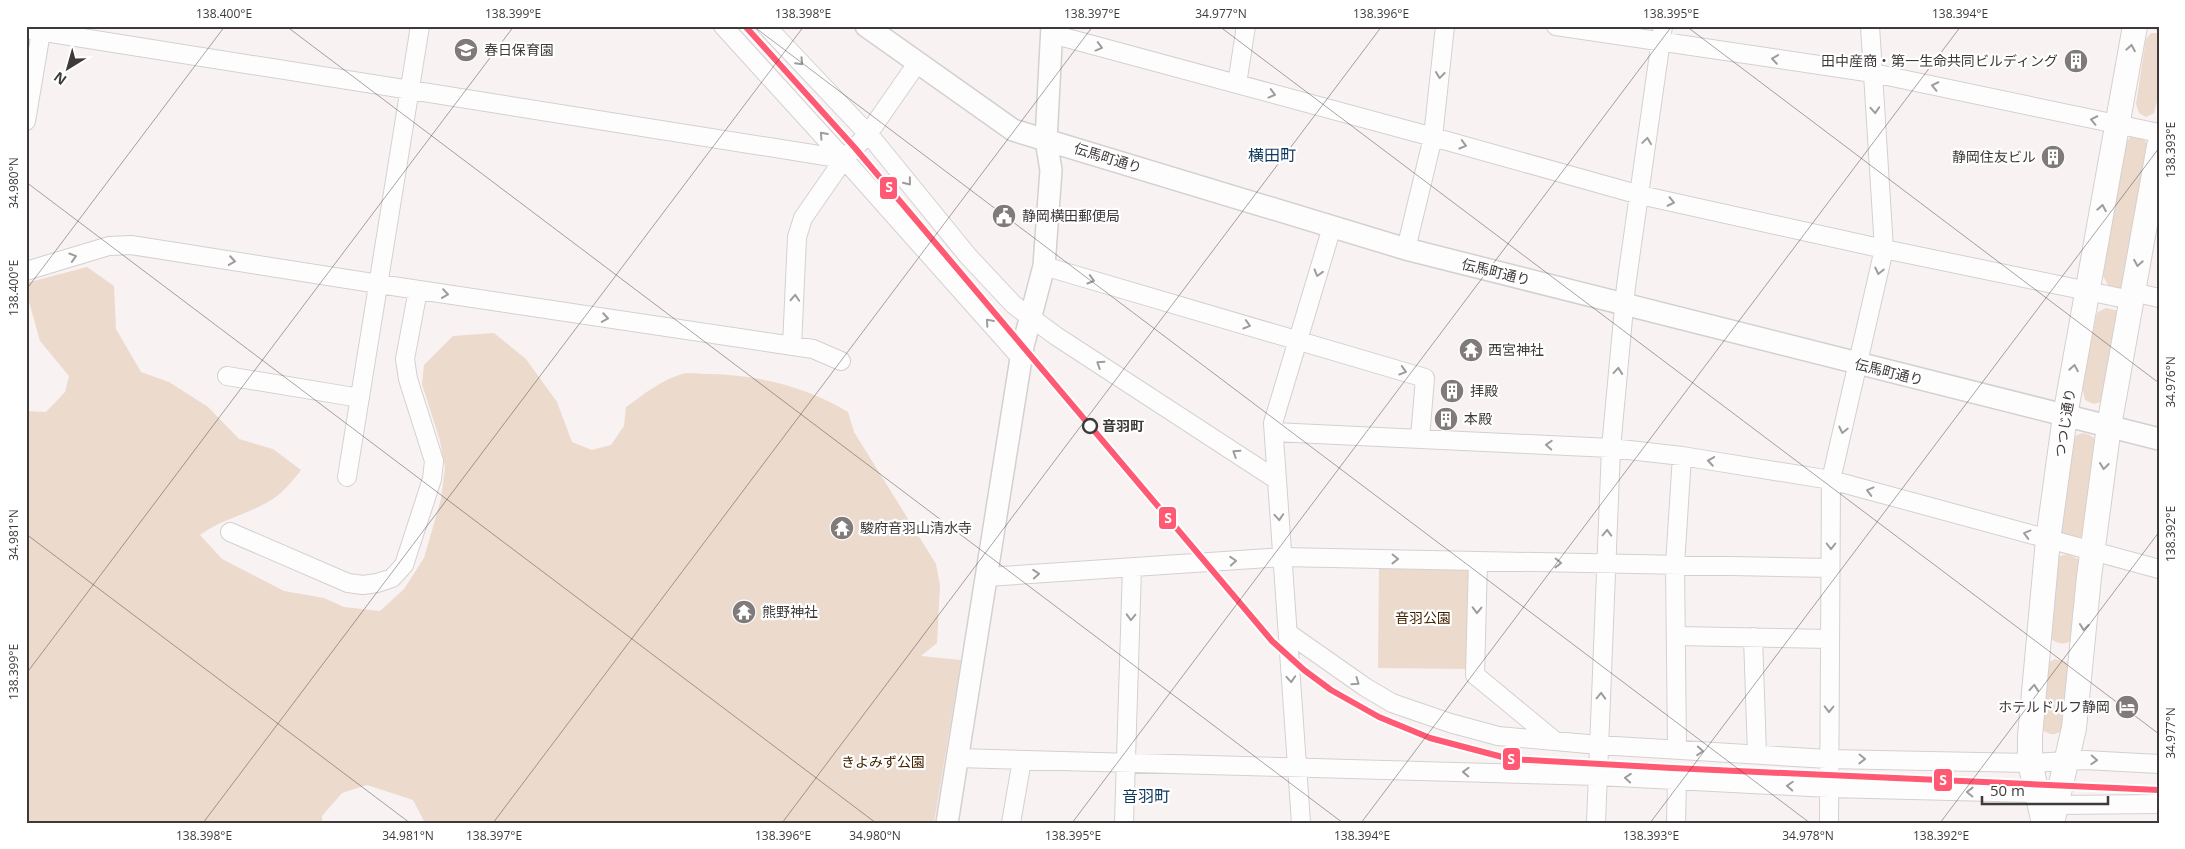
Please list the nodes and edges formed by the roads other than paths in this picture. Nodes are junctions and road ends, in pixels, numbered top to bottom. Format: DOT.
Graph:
graph roads {
  1 [pos="420,26"];
  2 [pos="723,26"];
  3 [pos="766,26"];
  4 [pos="866,26"];
  5 [pos="1246,26"];
  6 [pos="1445,26"];
  7 [pos="1556,26"];
  8 [pos="1870,26"];
  9 [pos="2135,26"];
  10 [pos="36,29"];
  11 [pos="1052,30"];
  12 [pos="1662,34"];
  13 [pos="918,62"];
  14 [pos="1873,73"];
  15 [pos="1237,84"];
  16 [pos="410,92"];
  17 [pos="26,121"];
  18 [pos="2117,124"];
  19 [pos="2159,133"];
  20 [pos="868,134"];
  21 [pos="1433,136"];
  22 [pos="1046,140"];
  23 [pos="2159,146"];
  24 [pos="844,159"];
  25 [pos="1640,195"];
  26 [pos="1332,227"];
  27 [pos="1406,249"];
  28 [pos="1884,249"];
  29 [pos="1044,266"];
  30 [pos="26,271"];
  31 [pos="379,284"];
  32 [pos="418,290"];
  33 [pos="2088,291"];
  34 [pos="2132,296"];
  35 [pos="2159,298"];
  36 [pos="1624,305"];
  37 [pos="1030,315"];
  38 [pos="1298,340"];
  39 [pos="792,346"];
  40 [pos="1021,358"];
  41 [pos="841,361"];
  42 [pos="1858,364"];
  43 [pos="226,376"];
  44 [pos="360,398"];
  45 [pos="2066,416"];
  46 [pos="2109,426"];
  47 [pos="1274,432"];
  48 [pos="1420,438"];
  49 [pos="2159,439"];
  50 [pos="1611,448"];
  51 [pos="1682,456"];
  52 [pos="347,477"];
  53 [pos="1277,480"];
  54 [pos="1831,480"];
  55 [pos="230,532"];
  56 [pos="2048,540"];
  57 [pos="2093,550"];
  58 [pos="1282,557"];
  59 [pos="1478,561"];
  60 [pos="1606,564"];
  61 [pos="1675,565"];
  62 [pos="1132,568"];
  63 [pos="1830,568"];
  64 [pos="2159,569"];
  65 [pos="987,577"];
  66 [pos="1288,634"];
  67 [pos="1676,636"];
  68 [pos="1754,637"];
  69 [pos="1830,639"];
  70 [pos="1555,741"];
  71 [pos="1598,744"];
  72 [pos="1677,749"];
  73 [pos="1757,754"];
  74 [pos="958,758"];
  75 [pos="1828,759"];
  76 [pos="1022,760"];
  77 [pos="2066,760"];
  78 [pos="1126,763"];
  79 [pos="2030,763"];
  80 [pos="2159,764"];
  81 [pos="1297,767"];
  82 [pos="1598,776"];
  83 [pos="1677,781"];
  84 [pos="1829,788"];
  85 [pos="2159,804"];
  86 [pos="2047,811"];
  87 [pos="947,823"];
  88 [pos="1011,823"];
  89 [pos="1124,823"];
  90 [pos="1301,823"];
  91 [pos="1596,823"];
  92 [pos="1676,823"];
  93 [pos="1829,823"];
  1 -- 16 [label="street"];
  24 -- 2 [label="street, one-way"];
  3 -- 20 [label="street, one-way"];
  4 -- 13 [label="street, 伝馬町通り"];
  5 -- 15 [label="street"];
  6 -- 21 [label="street, one-way"];
  7 -- 12 [label="street"];
  8 -- 14 [label="street"];
  18 -- 9 [label="main road, つつじ通り, one-way"];
  10 -- 16 [label="street"];
  10 -- 17 [label="street"];
  11 -- 15 [label="street, one-way"];
  11 -- 22 [label="street"];
  14 -- 12 [label="street, one-way"];
  25 -- 12 [label="street, one-way"];
  13 -- 20 [label="street"];
  13 -- 22 [label="street, 伝馬町通り"];
  18 -- 14 [label="street, one-way"];
  14 -- 28 [label="street, one-way"];
  15 -- 21 [label="street, one-way"];
  16 -- 24 [label="street"];
  16 -- 31 [label="street"];
  18 -- 19 [label="street"];
  33 -- 18 [label="main road, つつじ通り, one-way"];
  20 -- 24 [label="street"];
  20 -- 37 [label="street, one-way"];
  21 -- 25 [label="street, one-way"];
  21 -- 27 [label="street"];
  22 -- 26 [label="street, 伝馬町通り"];
  22 -- 29 [label="street"];
  23 -- 34 [label="main road, one-way"];
  39 -- 24 [label="street, one-way"];
  40 -- 24 [label="street, one-way"];
  25 -- 28 [label="street, one-way"];
  25 -- 36 [label="street"];
  26 -- 27 [label="street, 伝馬町通り"];
  26 -- 38 [label="street, one-way"];
  27 -- 36 [label="street, 伝馬町通り"];
  28 -- 33 [label="street"];
  28 -- 42 [label="street, one-way"];
  29 -- 37 [label="street"];
  29 -- 38 [label="street, one-way"];
  30 -- 31 [label="street, one-way"];
  31 -- 32 [label="street"];
  31 -- 44 [label="street"];
  32 -- 39 [label="street, one-way"];
  32 -- 55 [label="street"];
  33 -- 34 [label="street"];
  45 -- 33 [label="main road, つつじ通り, one-way"];
  34 -- 35 [label="street"];
  34 -- 46 [label="main road"];
  36 -- 42 [label="street, 伝馬町通り"];
  50 -- 36 [label="street, one-way"];
  37 -- 40 [label="street"];
  53 -- 37 [label="street, one-way"];
  38 -- 47 [label="street"];
  38 -- 48 [label="street, one-way"];
  39 -- 41 [label="street"];
  40 -- 65 [label="street"];
  42 -- 45 [label="street, 伝馬町通り"];
  42 -- 54 [label="street, one-way"];
  43 -- 44 [label="street"];
  44 -- 52 [label="street"];
  45 -- 46 [label="street, 伝馬町通り"];
  45 -- 56 [label="main road, つつじ通り"];
  46 -- 49 [label="street, 伝馬町通り"];
  46 -- 57 [label="main road, one-way"];
  47 -- 48 [label="street"];
  47 -- 53 [label="street"];
  50 -- 48 [label="street, one-way"];
  50 -- 51 [label="street"];
  60 -- 50 [label="street, one-way"];
  54 -- 51 [label="street, one-way"];
  51 -- 61 [label="street"];
  53 -- 58 [label="street, one-way"];
  56 -- 54 [label="street, one-way"];
  54 -- 63 [label="street, one-way"];
  56 -- 57 [label="street"];
  79 -- 56 [label="main road, つつじ通り, one-way"];
  57 -- 64 [label="street"];
  57 -- 77 [label="main road, one-way"];
  58 -- 59 [label="street, one-way"];
  62 -- 58 [label="street, one-way"];
  58 -- 66 [label="street"];
  59 -- 60 [label="street, one-way"];
  59 -- 70 [label="street, one-way"];
  60 -- 61 [label="street"];
  71 -- 60 [label="street, one-way"];
  61 -- 63 [label="street"];
  61 -- 67 [label="street"];
  65 -- 62 [label="street, one-way"];
  62 -- 78 [label="street, one-way"];
  63 -- 69 [label="street"];
  65 -- 74 [label="street"];
  66 -- 70 [label="street, one-way"];
  66 -- 81 [label="street, one-way"];
  67 -- 68 [label="street"];
  67 -- 72 [label="street"];
  68 -- 69 [label="street"];
  68 -- 73 [label="street"];
  69 -- 75 [label="street, one-way"];
  70 -- 71 [label="street"];
  71 -- 72 [label="street"];
  71 -- 82 [label="street"];
  72 -- 73 [label="street, one-way"];
  73 -- 75 [label="street"];
  74 -- 76 [label="street"];
  74 -- 87 [label="street"];
  75 -- 79 [label="street, one-way"];
  75 -- 84 [label="street"];
  76 -- 78 [label="street"];
  76 -- 88 [label="street"];
  77 -- 79 [label="street"];
  77 -- 80 [label="street, one-way"];
  77 -- 86 [label="main road"];
  78 -- 81 [label="street"];
  78 -- 89 [label="street"];
  79 -- 86 [label="main road, つつじ通り"];
  82 -- 81 [label="street, one-way"];
  81 -- 90 [label="street"];
  83 -- 82 [label="street, one-way"];
  82 -- 91 [label="street"];
  84 -- 83 [label="street, one-way"];
  83 -- 92 [label="street"];
  86 -- 84 [label="street, one-way"];
  84 -- 93 [label="street"];
  85 -- 86 [label="street"];
}
